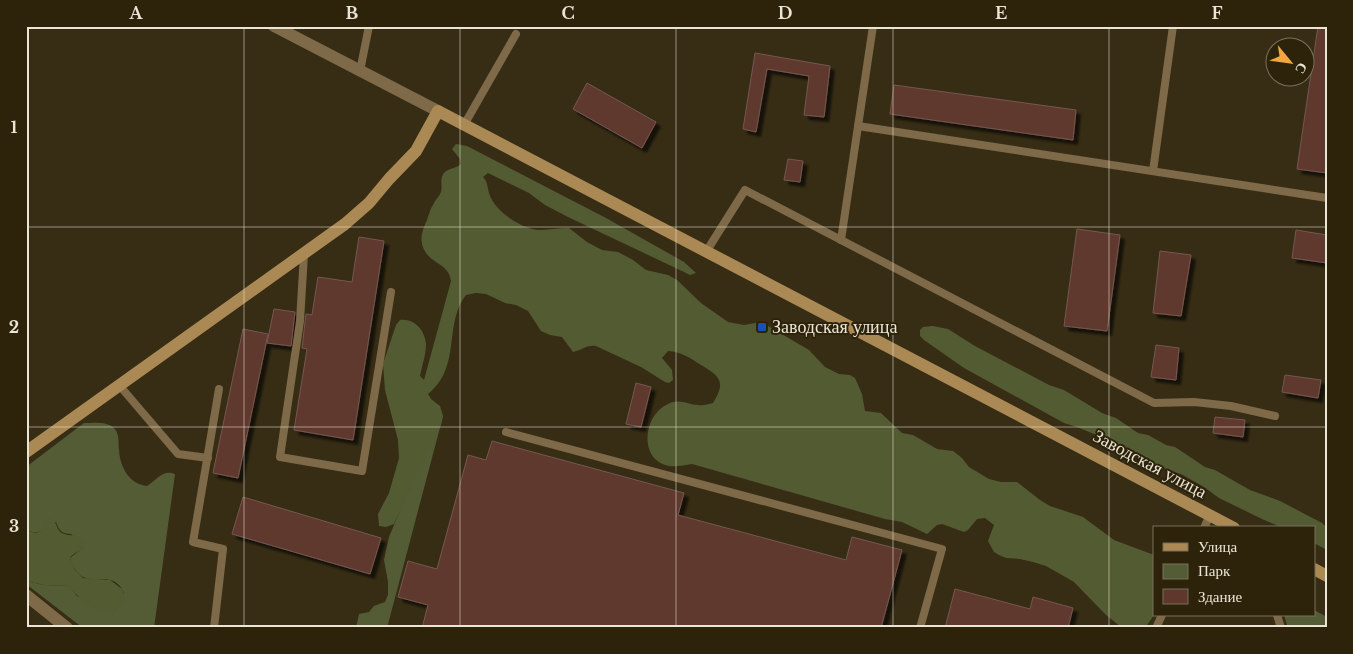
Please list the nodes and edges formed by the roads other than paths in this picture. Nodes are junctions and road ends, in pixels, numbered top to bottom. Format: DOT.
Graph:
graph roads {
  1 [pos="274,26"];
  2 [pos="369,26"];
  3 [pos="873,26"];
  4 [pos="1173,26"];
  5 [pos="516,34"];
  6 [pos="360,71"];
  7 [pos="438,111"];
  8 [pos="464,125"];
  9 [pos="858,126"];
  10 [pos="1153,171"];
  11 [pos="1327,198"];
  12 [pos="841,240"];
  13 [pos="706,252"];
  14 [pos="304,254"];
  15 [pos="391,292"];
  16 [pos="119,385"];
  17 [pos="219,388"];
  18 [pos="1275,416"];
  19 [pos="506,432"];
  20 [pos="26,452"];
  21 [pos="208,458"];
  22 [pos="1210,515"];
  23 [pos="1205,526"];
  24 [pos="1230,526"];
  25 [pos="26,594"];
  26 [pos="1162,616"];
  27 [pos="1277,616"];
  28 [pos="68,628"];
  29 [pos="214,628"];
  30 [pos="920,628"];
  31 [pos="1156,628"];
  32 [pos="1281,628"];
  1 -- 6 [label="street"];
  2 -- 6 [label="lane"];
  3 -- 9 [label="lane"];
  4 -- 10 [label="lane"];
  5 -- 8 [label="lane"];
  6 -- 7 [label="street"];
  7 -- 8 [label="street, Заводская улица"];
  7 -- 14 [label="street"];
  8 -- 13 [label="street, Заводская улица"];
  9 -- 10 [label="lane"];
  9 -- 12 [label="lane"];
  10 -- 11 [label="lane"];
  12 -- 13 [label="lane"];
  12 -- 18 [label="lane"];
  13 -- 22 [label="street, Заводская улица"];
  14 -- 15 [label="lane"];
  14 -- 16 [label="street"];
  16 -- 20 [label="street"];
  16 -- 21 [label="lane"];
  17 -- 21 [label="lane"];
  19 -- 30 [label="lane"];
  21 -- 29 [label="lane"];
  22 -- 23 [label="lane"];
  22 -- 24 [label="street, Заводская улица"];
  25 -- 28 [label="street"];
  26 -- 31 [label="lane"];
  27 -- 32 [label="lane"];
}
